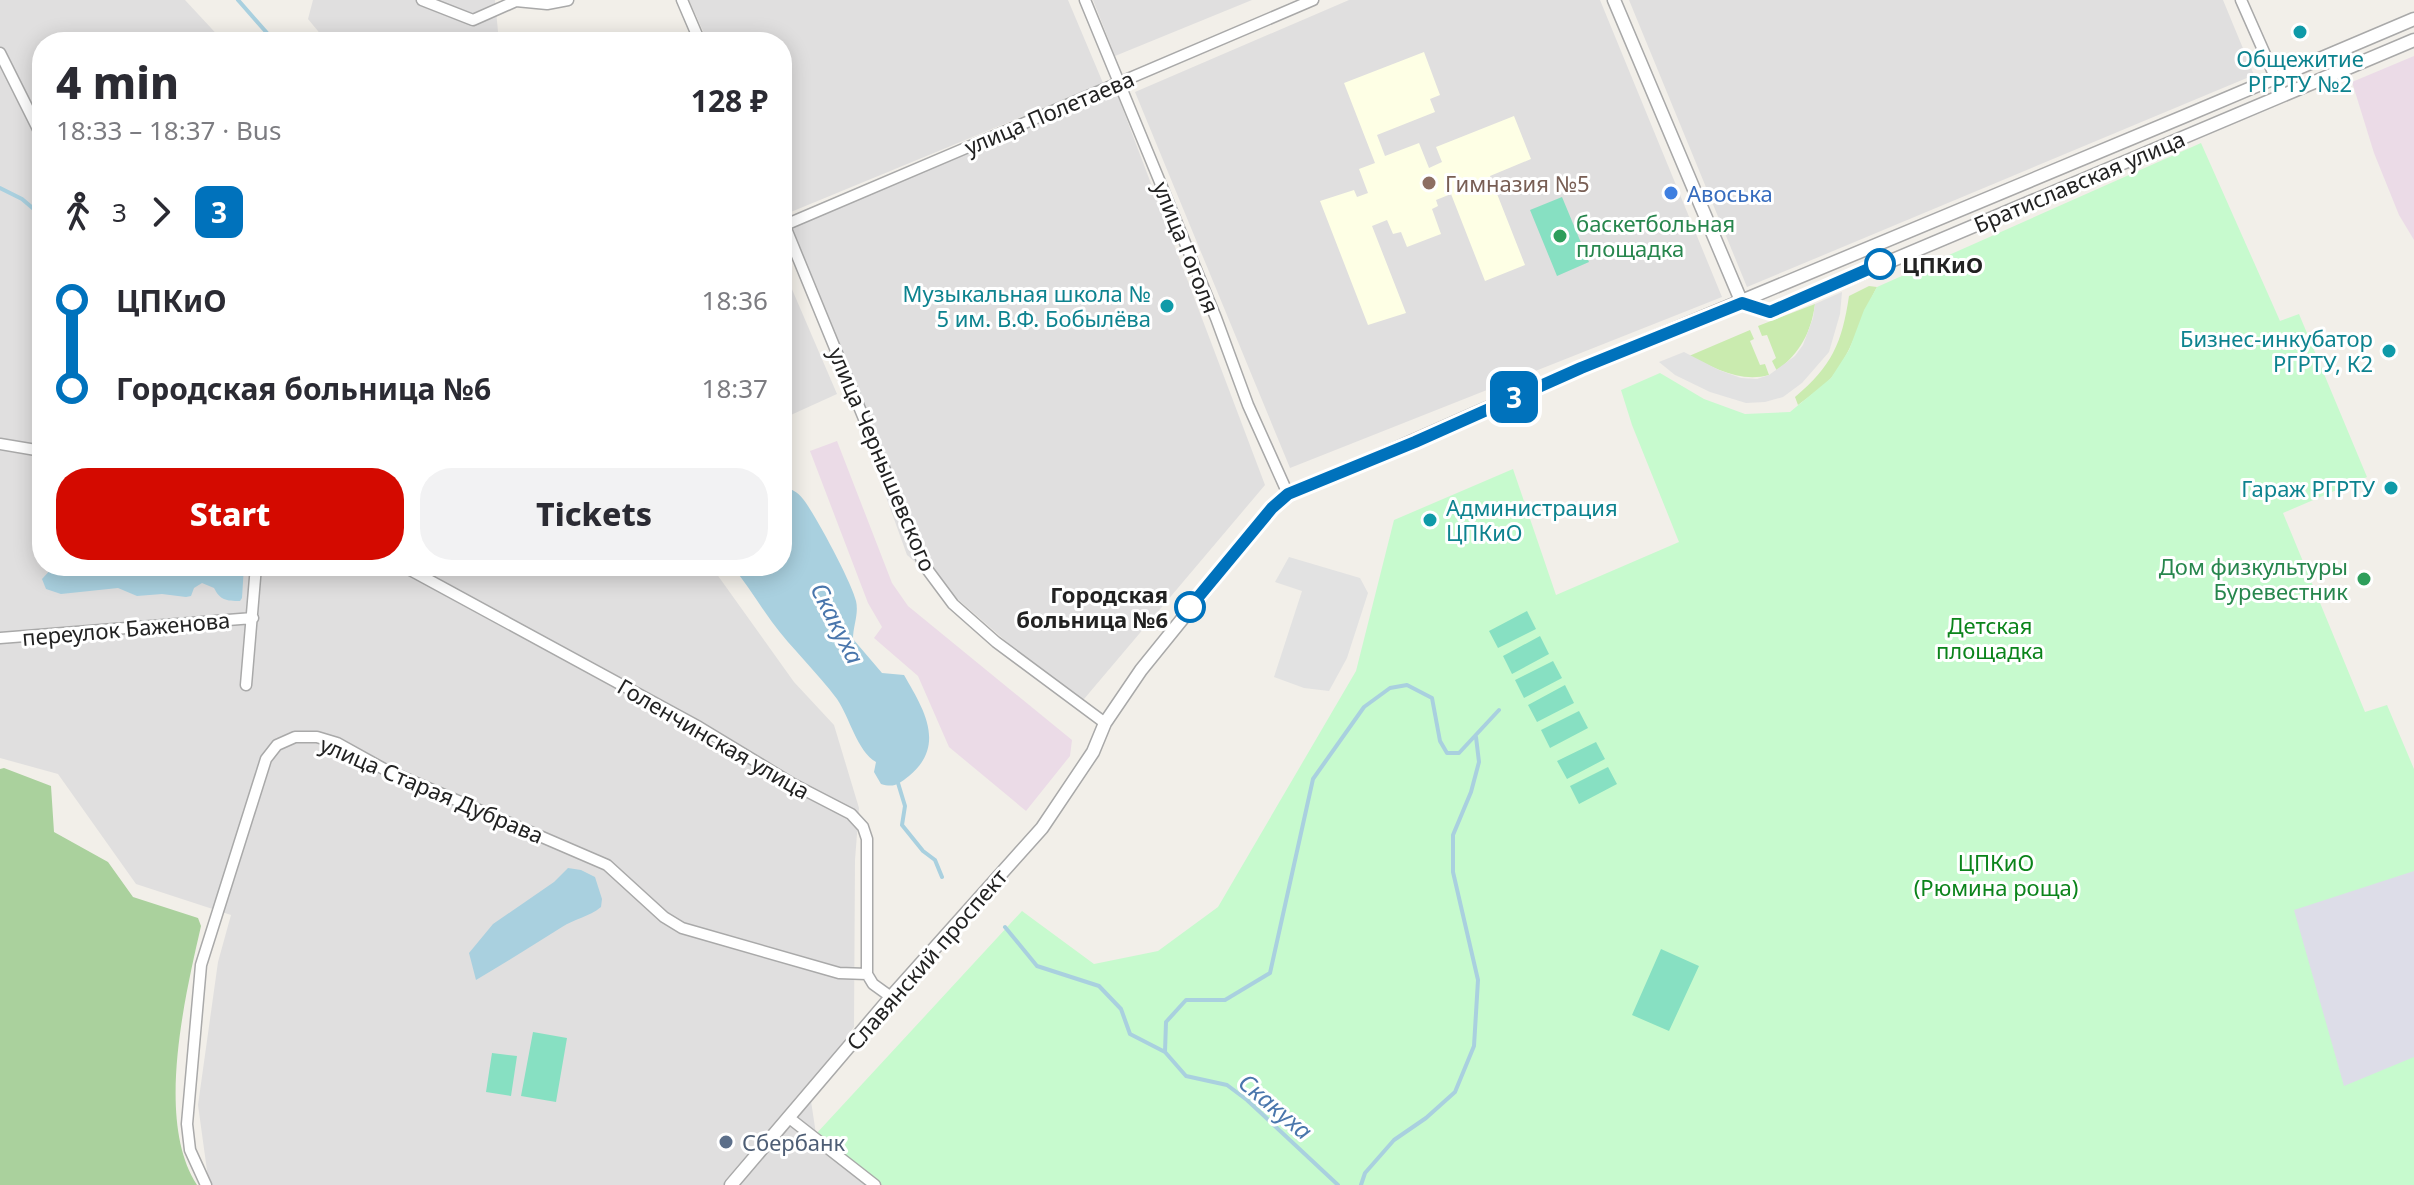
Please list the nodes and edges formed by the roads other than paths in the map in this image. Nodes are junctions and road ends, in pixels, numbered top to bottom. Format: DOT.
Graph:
graph roads {
  1 [pos="422,0"];
  2 [pos="568,0"];
  3 [pos="682,0"];
  4 [pos="1085,0"];
  5 [pos="1313,0"];
  6 [pos="1614,0"];
  7 [pos="2241,0"];
  8 [pos="2414,19"];
  9 [pos="696,32"];
  10 [pos="2414,40"];
  11 [pos="0,53"];
  12 [pos="2274,79"];
  13 [pos="1119,83"];
  14 [pos="2283,95"];
  15 [pos="32,117"];
  16 [pos="792,218"];
  17 [pos="792,244"];
  18 [pos="1742,303"];
  19 [pos="0,444"];
  20 [pos="32,449"];
  21 [pos="1288,494"];
  22 [pos="255,576"];
  23 [pos="421,576"];
  24 [pos="253,618"];
  25 [pos="0,638"];
  26 [pos="246,685"];
  27 [pos="1105,723"];
  28 [pos="867,974"];
  29 [pos="891,997"];
  30 [pos="788,1117"];
  31 [pos="206,1185"];
  32 [pos="731,1185"];
  33 [pos="875,1185"];
  1 -- 2 [label="street"];
  3 -- 9 [label="street"];
  4 -- 13 [label="street, улица Гоголя"];
  5 -- 13 [label="street, улица Полетаева"];
  6 -- 18 [label="street"];
  7 -- 12 [label="street"];
  8 -- 12 [label="street, Братиславская улица"];
  10 -- 14 [label="street, Братиславская улица"];
  11 -- 15 [label="street"];
  12 -- 14 [label="street"];
  12 -- 18 [label="street, Братиславская улица"];
  13 -- 16 [label="street, улица Полетаева"];
  13 -- 21 [label="street, улица Гоголя"];
  14 -- 18 [label="street, Братиславская улица"];
  17 -- 27 [label="street, улица Чернышевского"];
  18 -- 21 [label="street, Братиславская улица"];
  19 -- 20 [label="street"];
  21 -- 27 [label="street, Братиславская улица"];
  22 -- 24 [label="street"];
  23 -- 28 [label="street, Голенчинская улица"];
  24 -- 25 [label="street, переулок Баженова"];
  24 -- 26 [label="street"];
  27 -- 29 [label="street, Славянский проспект"];
  28 -- 29 [label="street"];
  28 -- 31 [label="street, улица Старая Дубрава"];
  29 -- 30 [label="street, Славянский проспект"];
  30 -- 32 [label="street, Славянский проспект"];
  30 -- 33 [label="street"];
}
